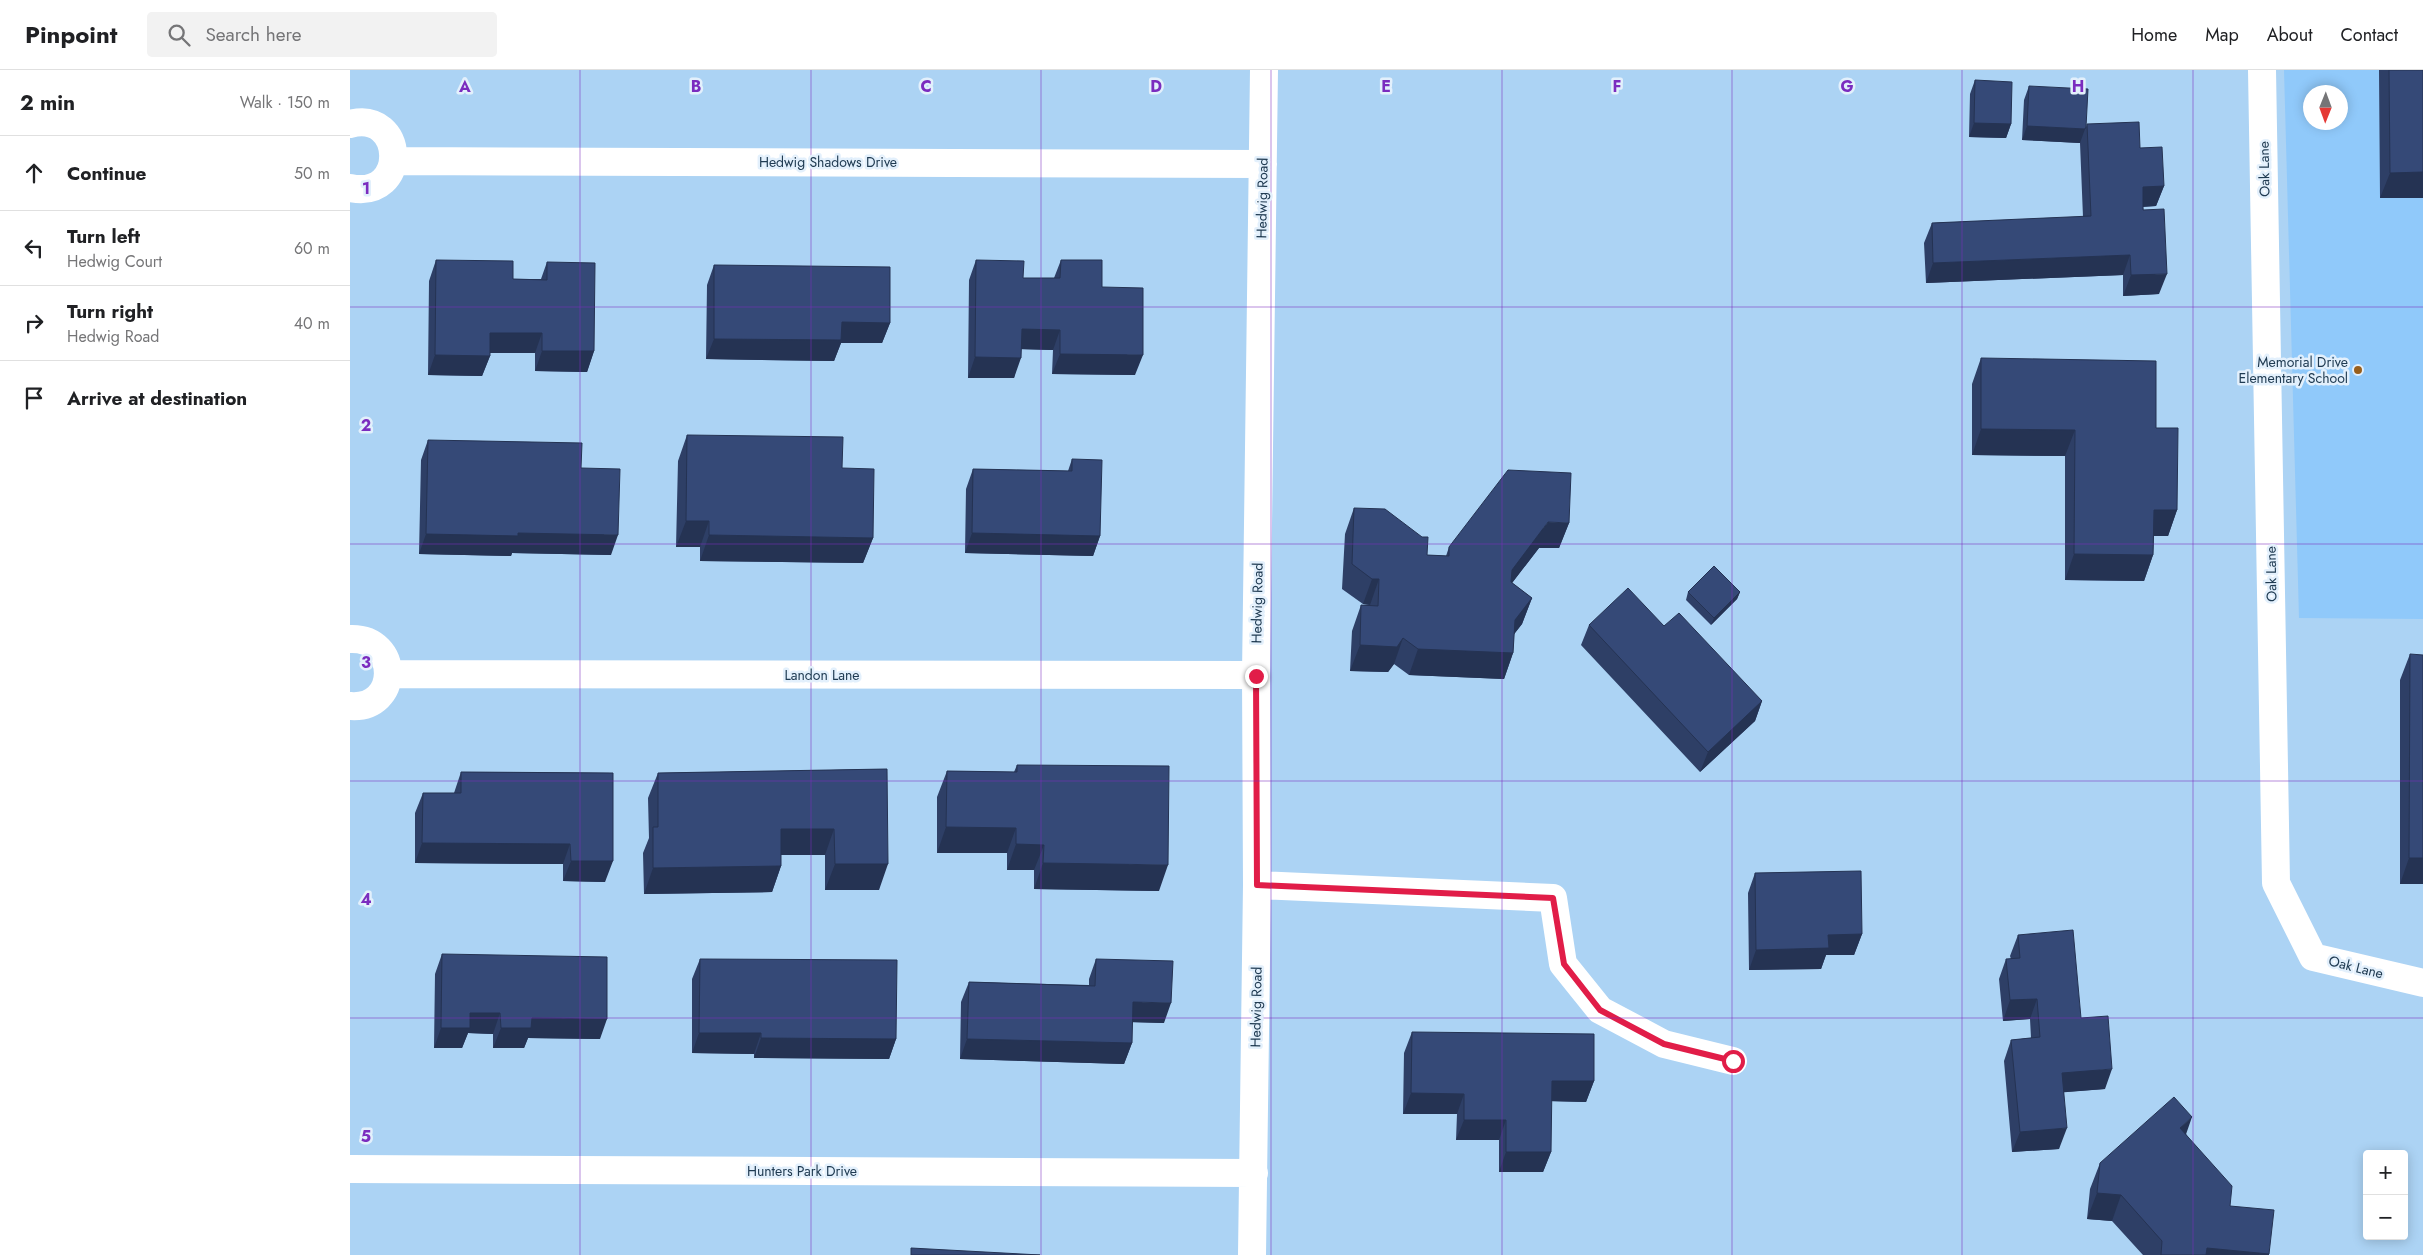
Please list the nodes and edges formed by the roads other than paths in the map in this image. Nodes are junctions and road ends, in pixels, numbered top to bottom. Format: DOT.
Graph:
graph roads {
  1 [pos="1264,70"];
  2 [pos="2262,70"];
  3 [pos="350,124"];
  4 [pos="394,161"];
  5 [pos="1262,164"];
  6 [pos="350,188"];
  7 [pos="350,639"];
  8 [pos="388,674"];
  9 [pos="1256,676"];
  10 [pos="350,706"];
  11 [pos="1257,885"];
  12 [pos="2423,983"];
  13 [pos="1733,1061"];
  14 [pos="350,1169"];
  15 [pos="1254,1173"];
  16 [pos="1252,1255"];
  1 -- 5 [label="street, Hedwig Road"];
  2 -- 12 [label="street, Oak Lane"];
  3 -- 4 [label="street"];
  4 -- 5 [label="street, Hedwig Shadows Drive"];
  4 -- 6 [label="street"];
  5 -- 9 [label="street, Hedwig Road"];
  7 -- 8 [label="street"];
  8 -- 9 [label="street, Landon Lane"];
  8 -- 10 [label="street"];
  9 -- 11 [label="street, Hedwig Road"];
  11 -- 13 [label="street"];
  11 -- 15 [label="street, Hedwig Road"];
  14 -- 15 [label="street, Hunters Park Drive"];
  15 -- 16 [label="street, Hedwig Road"];
}
